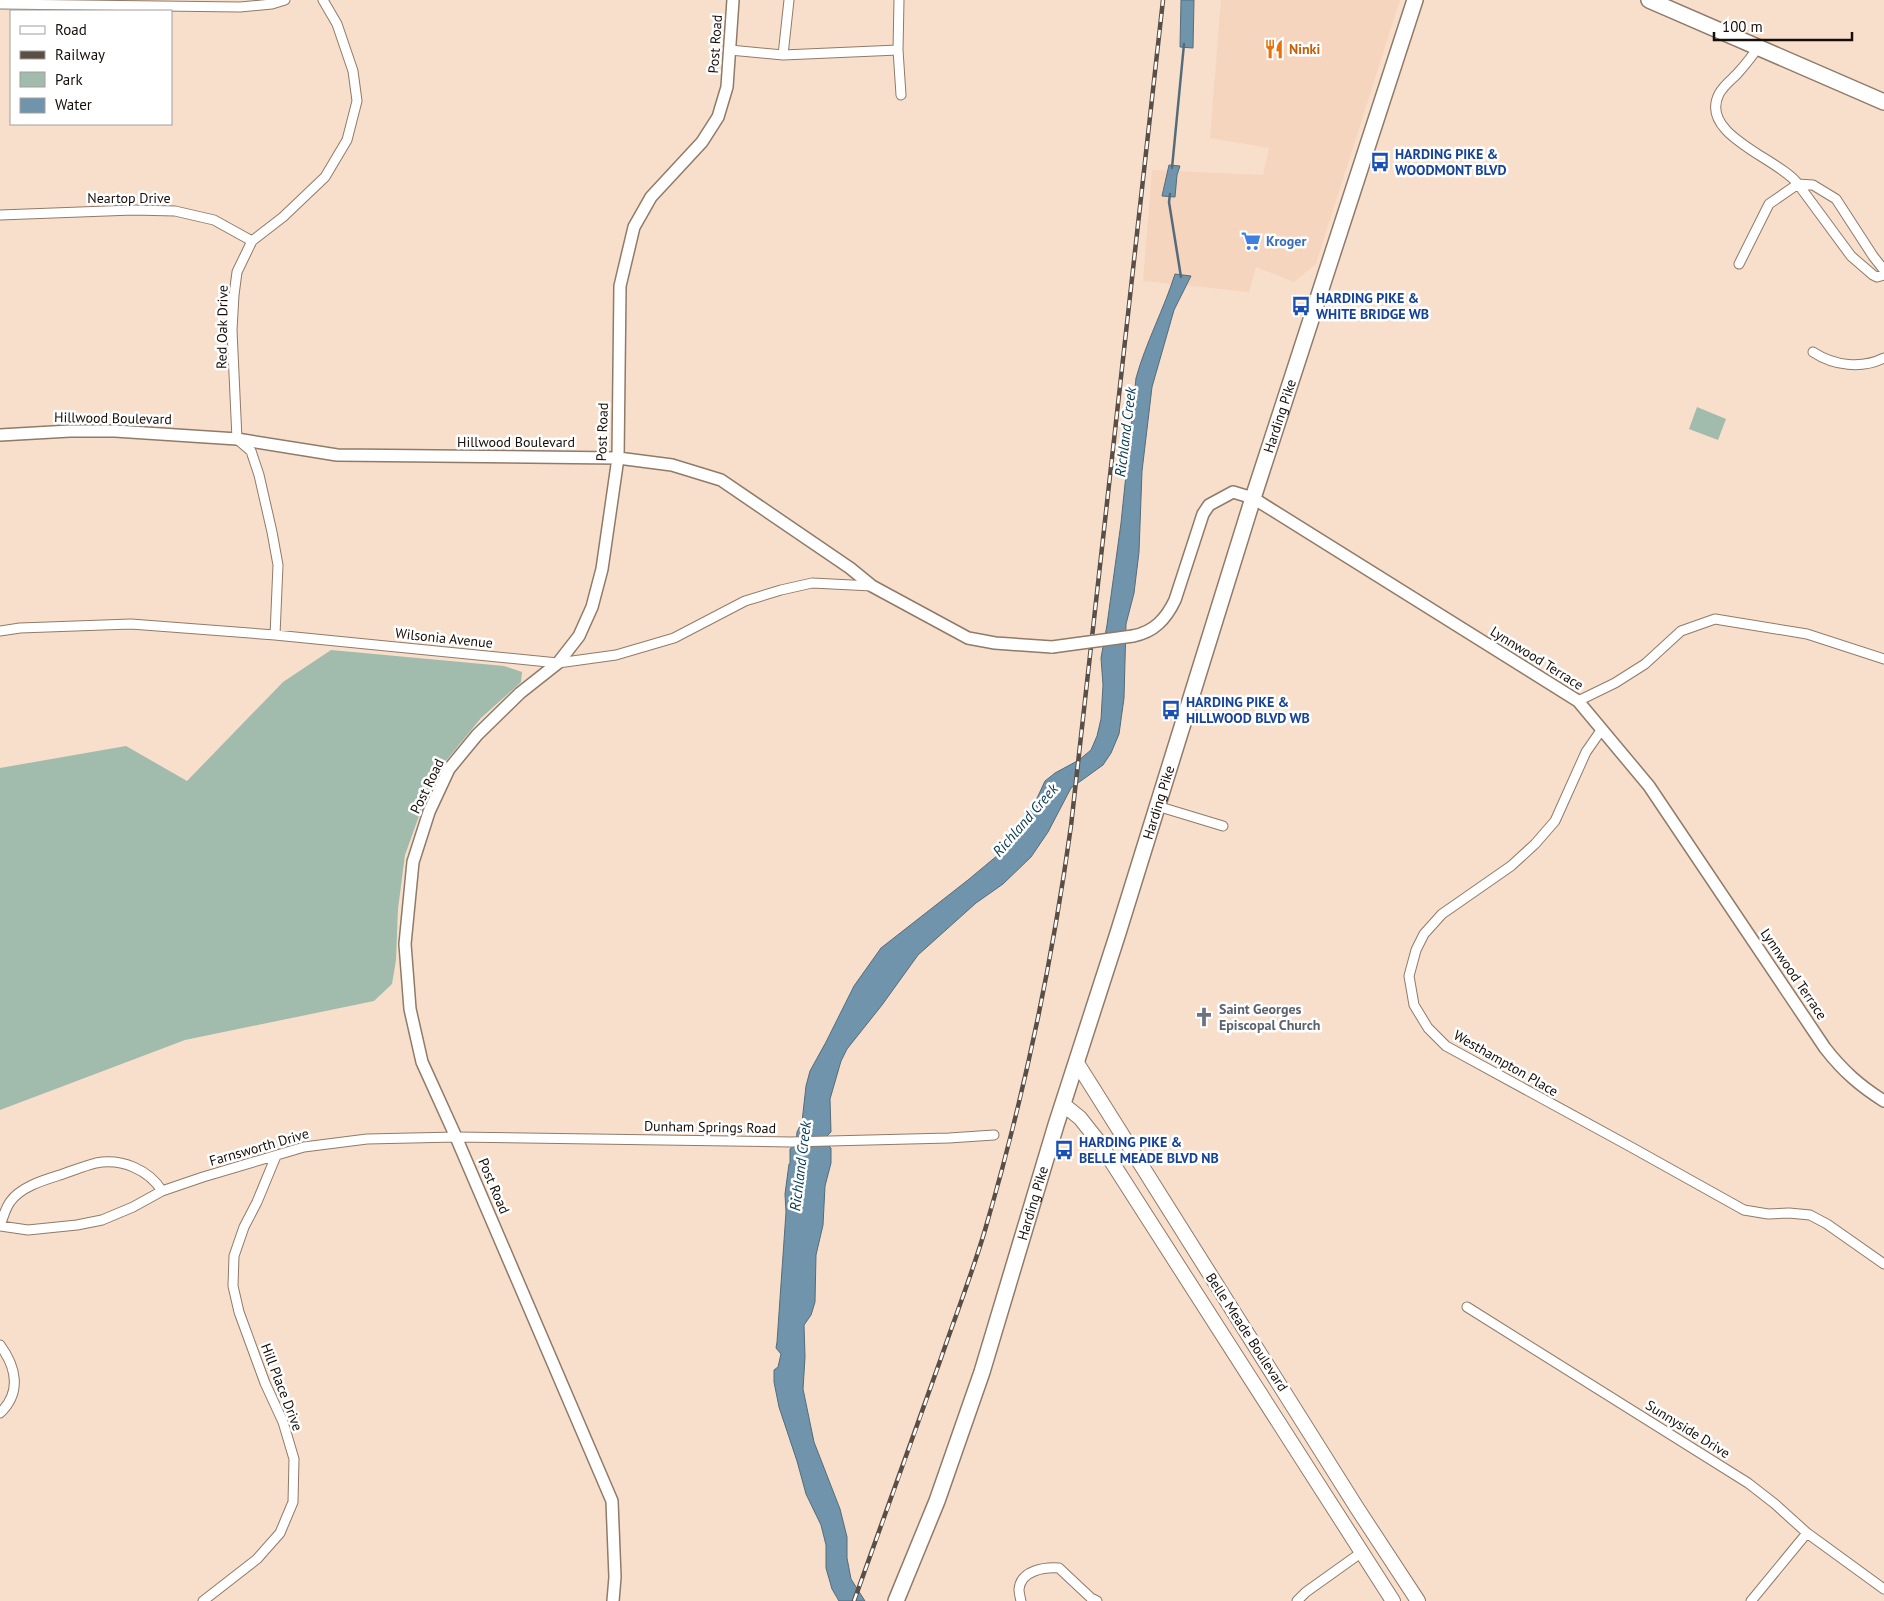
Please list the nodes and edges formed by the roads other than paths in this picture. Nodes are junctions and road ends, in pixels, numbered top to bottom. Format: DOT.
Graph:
graph roads {
  1 [pos="285,0"];
  2 [pos="324,0"];
  3 [pos="734,0"];
  4 [pos="788,0"];
  5 [pos="899,0"];
  6 [pos="1415,0"];
  7 [pos="1649,0"];
  8 [pos="0,4"];
  9 [pos="1758,47"];
  10 [pos="730,50"];
  11 [pos="898,50"];
  12 [pos="783,55"];
  13 [pos="900,95"];
  14 [pos="1884,102"];
  15 [pos="1798,184"];
  16 [pos="0,215"];
  17 [pos="252,240"];
  18 [pos="1739,264"];
  19 [pos="1884,270"];
  20 [pos="1884,274"];
  21 [pos="1813,352"];
  22 [pos="1884,358"];
  23 [pos="0,435"];
  24 [pos="237,439"];
  25 [pos="618,458"];
  26 [pos="1253,498"];
  27 [pos="872,586"];
  28 [pos="0,631"];
  29 [pos="275,635"];
  30 [pos="1133,636"];
  31 [pos="1884,659"];
  32 [pos="558,663"];
  33 [pos="1578,701"];
  34 [pos="1602,729"];
  35 [pos="1157,806"];
  36 [pos="1223,826"];
  37 [pos="1077,1063"];
  38 [pos="1884,1102"];
  39 [pos="1064,1105"];
  40 [pos="994,1135"];
  41 [pos="456,1136"];
  42 [pos="276,1156"];
  43 [pos="1149,1178"];
  44 [pos="1130,1190"];
  45 [pos="162,1191"];
  46 [pos="0,1226"];
  47 [pos="1193,1247"];
  48 [pos="1174,1258"];
  49 [pos="1884,1264"];
  50 [pos="1467,1307"];
  51 [pos="0,1345"];
  52 [pos="1257,1348"];
  53 [pos="1238,1359"];
  54 [pos="0,1413"];
  55 [pos="1807,1533"];
  56 [pos="1380,1541"];
  57 [pos="1362,1552"];
  58 [pos="1884,1589"];
  59 [pos="203,1601"];
  60 [pos="613,1601"];
  61 [pos="896,1601"];
  62 [pos="1021,1601"];
  63 [pos="1097,1601"];
  64 [pos="1297,1601"];
  65 [pos="1393,1601"];
  66 [pos="1418,1601"];
  67 [pos="1752,1601"];
  1 -- 8 [label="street"];
  2 -- 17 [label="street, Red Oak Drive"];
  3 -- 10 [label="street, Post Road"];
  4 -- 12 [label="street"];
  5 -- 11 [label="street"];
  6 -- 26 [label="main road, Harding Pike"];
  7 -- 9 [label="main road"];
  9 -- 14 [label="main road"];
  9 -- 15 [label="street"];
  10 -- 12 [label="street"];
  10 -- 25 [label="street, Post Road"];
  11 -- 12 [label="street"];
  11 -- 13 [label="street"];
  15 -- 18 [label="street"];
  15 -- 19 [label="street"];
  15 -- 20 [label="street"];
  16 -- 17 [label="street, Neartop Drive"];
  17 -- 24 [label="street, Red Oak Drive"];
  21 -- 22 [label="street"];
  23 -- 24 [label="street, Hillwood Boulevard"];
  24 -- 25 [label="street, Hillwood Boulevard"];
  24 -- 29 [label="street"];
  25 -- 27 [label="street, Hillwood Boulevard"];
  25 -- 32 [label="street, Post Road"];
  26 -- 30 [label="street, Lynnwood Terrace"];
  26 -- 33 [label="street, Lynnwood Terrace"];
  26 -- 35 [label="main road, Harding Pike"];
  27 -- 30 [label="street, Hillwood Boulevard, bridge"];
  27 -- 32 [label="street, Wilsonia Avenue"];
  28 -- 29 [label="street, Wilsonia Avenue"];
  29 -- 32 [label="street, Wilsonia Avenue"];
  31 -- 33 [label="street"];
  32 -- 41 [label="street, Post Road"];
  33 -- 34 [label="street, Lynnwood Terrace"];
  34 -- 38 [label="street, Lynnwood Terrace"];
  34 -- 49 [label="street, Westhampton Place"];
  35 -- 36 [label="street"];
  35 -- 37 [label="main road, Harding Pike"];
  37 -- 39 [label="main road, Harding Pike"];
  37 -- 43 [label="main road, Belle Meade Boulevard"];
  39 -- 44 [label="main road, Belle Meade Boulevard"];
  39 -- 61 [label="main road, Harding Pike"];
  40 -- 41 [label="street, Dunham Springs Road"];
  41 -- 42 [label="street, Farnsworth Drive"];
  41 -- 60 [label="street, Post Road"];
  42 -- 45 [label="street, Farnsworth Drive"];
  42 -- 59 [label="street, Hill Place Drive"];
  43 -- 44 [label="main road"];
  43 -- 47 [label="main road, Belle Meade Boulevard"];
  44 -- 48 [label="main road, Belle Meade Boulevard"];
  45 -- 46 [label="street, Farnsworth Drive"];
  45 -- 46 [label="street, Farnsworth Drive"];
  47 -- 48 [label="main road"];
  47 -- 52 [label="main road, Belle Meade Boulevard"];
  48 -- 53 [label="main road, Belle Meade Boulevard"];
  50 -- 55 [label="street, Sunnyside Drive"];
  51 -- 54 [label="street"];
  52 -- 53 [label="main road"];
  52 -- 56 [label="main road, Belle Meade Boulevard"];
  53 -- 57 [label="main road, Belle Meade Boulevard"];
  55 -- 58 [label="street, Sunnyside Drive"];
  55 -- 67 [label="street"];
  56 -- 57 [label="main road"];
  56 -- 66 [label="main road, Belle Meade Boulevard"];
  57 -- 64 [label="street"];
  57 -- 65 [label="main road, Belle Meade Boulevard"];
  62 -- 63 [label="street"];
}
